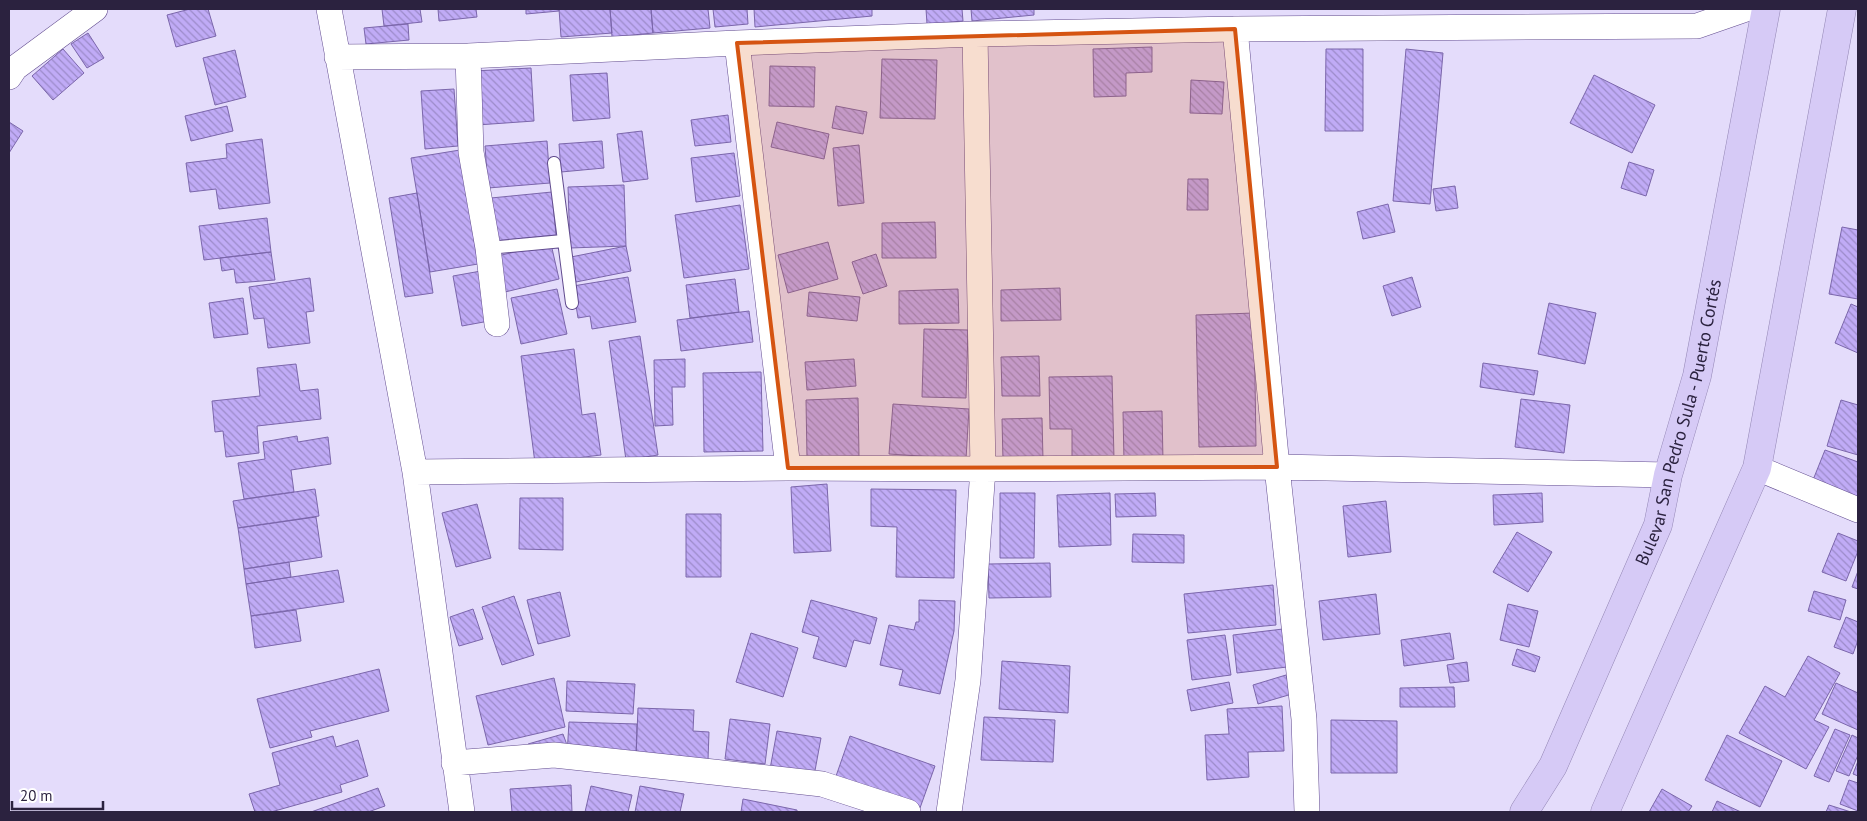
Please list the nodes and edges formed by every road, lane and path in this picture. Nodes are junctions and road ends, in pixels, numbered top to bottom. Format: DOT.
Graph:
graph roads {
  1 [pos="95,9"];
  2 [pos="329,9"];
  3 [pos="1746,9"];
  4 [pos="1766,9"];
  5 [pos="1842,9"];
  6 [pos="1235,29"];
  7 [pos="975,34"];
  8 [pos="737,43"];
  9 [pos="468,56"];
  10 [pos="337,57"];
  11 [pos="9,77"];
  12 [pos="554,163"];
  13 [pos="563,241"];
  14 [pos="488,248"];
  15 [pos="572,303"];
  16 [pos="497,324"];
  17 [pos="1277,467"];
  18 [pos="788,468"];
  19 [pos="1757,468"];
  20 [pos="983,469"];
  21 [pos="415,472"];
  22 [pos="1668,475"];
  23 [pos="1858,510"];
  24 [pos="454,763"];
  25 [pos="462,812"];
  26 [pos="908,812"];
  27 [pos="950,812"];
  28 [pos="1307,812"];
  29 [pos="1524,812"];
  30 [pos="1605,812"];
  1 -- 11 [label="street"];
  2 -- 10 [label="street"];
  3 -- 6 [label="street"];
  4 -- 22 [label="highway, Bulevar San Pedro Sula - Puerto Cortés"];
  5 -- 19 [label="highway"];
  6 -- 7 [label="street"];
  6 -- 17 [label="street"];
  7 -- 8 [label="street"];
  7 -- 20 [label="street"];
  8 -- 9 [label="street"];
  8 -- 18 [label="street"];
  9 -- 10 [label="street"];
  9 -- 14 [label="street"];
  10 -- 21 [label="street"];
  12 -- 13 [label="lane"];
  13 -- 14 [label="lane"];
  13 -- 15 [label="lane"];
  14 -- 16 [label="street"];
  17 -- 20 [label="street"];
  17 -- 22 [label="street"];
  17 -- 28 [label="street"];
  18 -- 20 [label="street"];
  18 -- 21 [label="street"];
  19 -- 23 [label="street"];
  19 -- 30 [label="highway"];
  20 -- 27 [label="street"];
  21 -- 24 [label="street"];
  22 -- 29 [label="highway, Bulevar San Pedro Sula - Puerto Cortés"];
  24 -- 25 [label="street"];
  24 -- 26 [label="street"];
}
